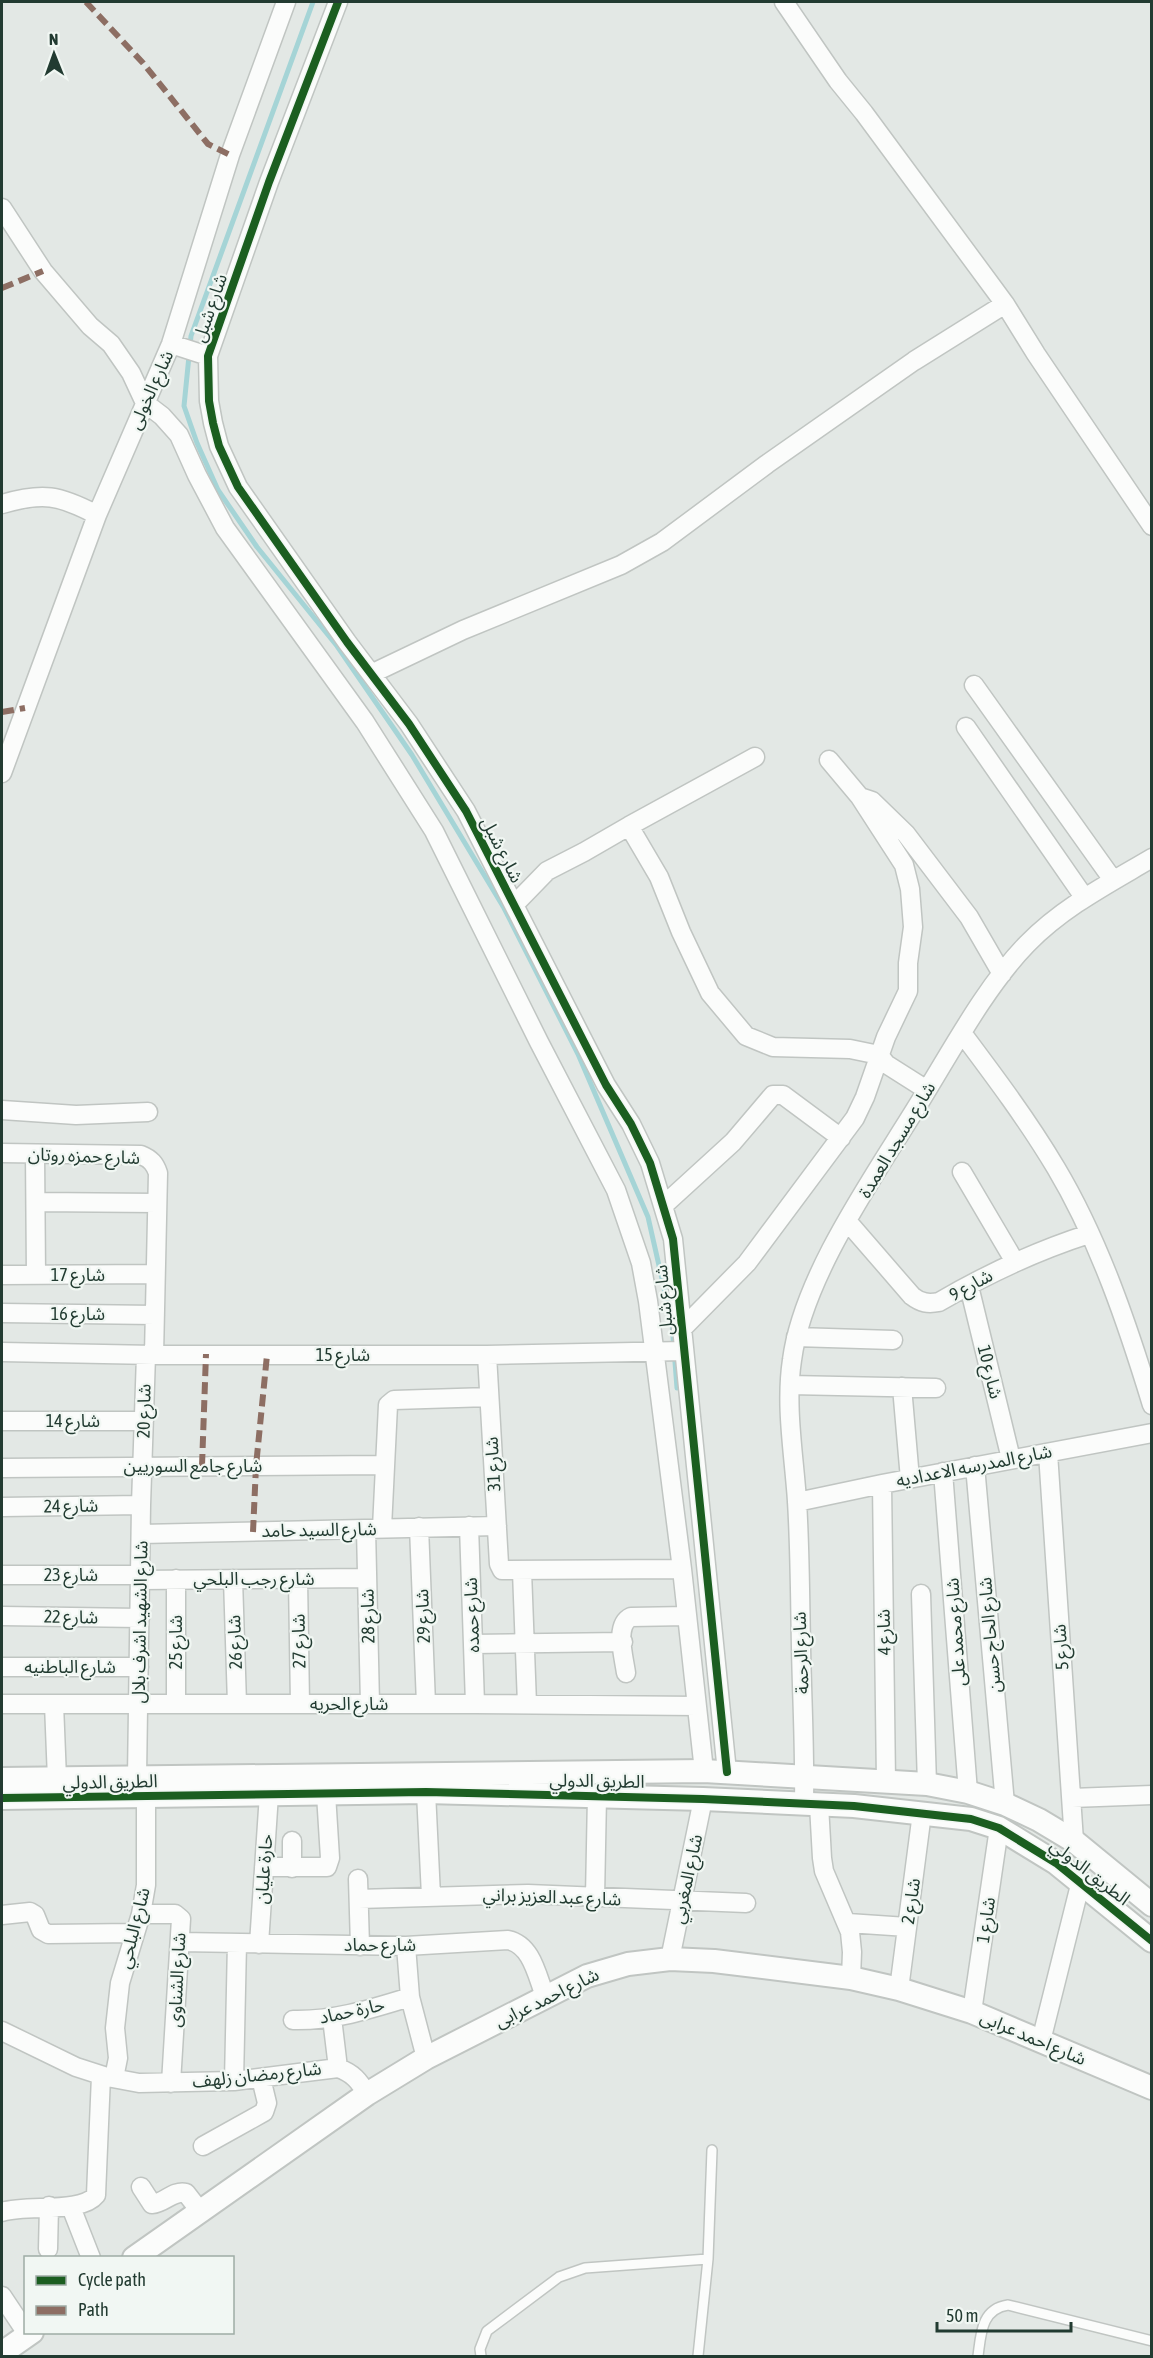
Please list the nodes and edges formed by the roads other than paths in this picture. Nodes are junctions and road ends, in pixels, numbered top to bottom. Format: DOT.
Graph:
graph roads {
  1 [pos="286,2"];
  2 [pos="338,2"];
  3 [pos="784,2"];
  4 [pos="2,208"];
  5 [pos="1005,304"];
  6 [pos="175,346"];
  7 [pos="205,356"];
  8 [pos="145,403"];
  9 [pos="2,504"];
  10 [pos="97,515"];
  11 [pos="1152,526"];
  12 [pos="373,673"];
  13 [pos="974,685"];
  14 [pos="966,727"];
  15 [pos="755,757"];
  16 [pos="829,760"];
  17 [pos="2,773"];
  18 [pos="860,797"];
  19 [pos="629,826"];
  20 [pos="1152,858"];
  21 [pos="1113,880"];
  22 [pos="1084,897"];
  23 [pos="514,905"];
  24 [pos="1002,974"];
  25 [pos="962,1033"];
  26 [pos="879,1055"];
  27 [pos="927,1090"];
  28 [pos="2,1110"];
  29 [pos="147,1112"];
  30 [pos="841,1138"];
  31 [pos="2,1153"];
  32 [pos="35,1154"];
  33 [pos="962,1172"];
  34 [pos="158,1173"];
  35 [pos="36,1202"];
  36 [pos="157,1203"];
  37 [pos="664,1205"];
  38 [pos="847,1221"];
  39 [pos="1089,1234"];
  40 [pos="1015,1262"];
  41 [pos="156,1274"];
  42 [pos="2,1275"];
  43 [pos="36,1275"];
  44 [pos="969,1286"];
  45 [pos="2,1313"];
  46 [pos="155,1315"];
  47 [pos="681,1330"];
  48 [pos="796,1337"];
  49 [pos="893,1340"];
  50 [pos="654,1351"];
  51 [pos="684,1351"];
  52 [pos="2,1352"];
  53 [pos="150,1355"];
  54 [pos="487,1355"];
  55 [pos="790,1385"];
  56 [pos="902,1387"];
  57 [pos="936,1388"];
  58 [pos="489,1397"];
  59 [pos="1152,1405"];
  60 [pos="2,1421"];
  61 [pos="144,1421"];
  62 [pos="1152,1433"];
  63 [pos="1048,1452"];
  64 [pos="1011,1459"];
  65 [pos="385,1465"];
  66 [pos="975,1466"];
  67 [pos="143,1467"];
  68 [pos="2,1468"];
  69 [pos="943,1472"];
  70 [pos="910,1479"];
  71 [pos="882,1484"];
  72 [pos="797,1502"];
  73 [pos="141,1505"];
  74 [pos="2,1507"];
  75 [pos="469,1526"];
  76 [pos="497,1526"];
  77 [pos="419,1527"];
  78 [pos="374,1529"];
  79 [pos="141,1534"];
  80 [pos="682,1569"];
  81 [pos="513,1571"];
  82 [pos="2,1575"];
  83 [pos="140,1577"];
  84 [pos="367,1578"];
  85 [pos="176,1579"];
  86 [pos="233,1579"];
  87 [pos="298,1579"];
  88 [pos="921,1594"];
  89 [pos="2,1616"];
  90 [pos="687,1617"];
  91 [pos="140,1618"];
  92 [pos="623,1642"];
  93 [pos="525,1643"];
  94 [pos="473,1644"];
  95 [pos="2,1667"];
  96 [pos="139,1667"];
  97 [pos="626,1673"];
  98 [pos="2,1704"];
  99 [pos="54,1704"];
  100 [pos="138,1704"];
  101 [pos="176,1704"];
  102 [pos="237,1704"];
  103 [pos="300,1704"];
  104 [pos="370,1704"];
  105 [pos="426,1704"];
  106 [pos="476,1704"];
  107 [pos="527,1704"];
  108 [pos="697,1706"];
  109 [pos="704,1771"];
  110 [pos="727,1772"];
  111 [pos="805,1776"];
  112 [pos="2,1779"];
  113 [pos="57,1779"];
  114 [pos="886,1781"];
  115 [pos="143,1783"];
  116 [pos="927,1784"];
  117 [pos="426,1792"];
  118 [pos="968,1792"];
  119 [pos="269,1794"];
  120 [pos="326,1794"];
  121 [pos="1152,1795"];
  122 [pos="597,1796"];
  123 [pos="2,1798"];
  124 [pos="1072,1798"];
  125 [pos="703,1799"];
  126 [pos="811,1804"];
  127 [pos="1005,1804"];
  128 [pos="922,1813"];
  129 [pos="999,1828"];
  130 [pos="292,1841"];
  131 [pos="1074,1841"];
  132 [pos="264,1867"];
  133 [pos="292,1868"];
  134 [pos="358,1879"];
  135 [pos="1080,1881"];
  136 [pos="431,1896"];
  137 [pos="595,1897"];
  138 [pos="359,1899"];
  139 [pos="682,1902"];
  140 [pos="746,1903"];
  141 [pos="1152,1905"];
  142 [pos="2,1914"];
  143 [pos="141,1914"];
  144 [pos="848,1923"];
  145 [pos="907,1928"];
  146 [pos="134,1933"];
  147 [pos="1152,1941"];
  148 [pos="180,1942"];
  149 [pos="237,1943"];
  150 [pos="259,1944"];
  151 [pos="360,1946"];
  152 [pos="406,1946"];
  153 [pos="670,1959"];
  154 [pos="851,1978"];
  155 [pos="899,1989"];
  156 [pos="545,1996"];
  157 [pos="410,1997"];
  158 [pos="972,2012"];
  159 [pos="332,2018"];
  160 [pos="293,2020"];
  161 [pos="2,2031"];
  162 [pos="1041,2041"];
  163 [pos="426,2058"];
  164 [pos="338,2068"];
  165 [pos="108,2077"];
  166 [pos="261,2078"];
  167 [pos="234,2081"];
  168 [pos="171,2083"];
  169 [pos="1152,2088"];
  170 [pos="367,2094"];
  171 [pos="203,2146"];
  172 [pos="712,2150"];
  173 [pos="141,2187"];
  174 [pos="49,2206"];
  175 [pos="71,2207"];
  176 [pos="200,2211"];
  177 [pos="2,2212"];
  178 [pos="48,2249"];
  179 [pos="90,2256"];
  180 [pos="137,2256"];
  181 [pos="708,2259"];
  182 [pos="2,2296"];
  183 [pos="24,2327"];
  184 [pos="27,2334"];
  185 [pos="1152,2341"];
  186 [pos="2,2353"];
  187 [pos="481,2356"];
  188 [pos="698,2356"];
  189 [pos="978,2356"];
  1 -- 6 [label="street, شارع الخولى"];
  2 -- 7 [label="street, شارع شبل"];
  3 -- 5 [label="street"];
  4 -- 8 [label="street"];
  5 -- 11 [label="street"];
  5 -- 12 [label="street"];
  6 -- 7 [label="street"];
  6 -- 8 [label="street, شارع الخولى"];
  7 -- 12 [label="street, شارع شبل"];
  8 -- 10 [label="street, شارع الخولى"];
  8 -- 50 [label="street, شارع شبل"];
  9 -- 10 [label="street"];
  10 -- 17 [label="street, شارع الخولى"];
  12 -- 23 [label="street, شارع شبل"];
  13 -- 21 [label="street"];
  14 -- 22 [label="street"];
  15 -- 19 [label="street"];
  16 -- 18 [label="street"];
  18 -- 24 [label="street"];
  18 -- 26 [label="street"];
  19 -- 23 [label="street"];
  19 -- 26 [label="street"];
  20 -- 21 [label="street, شارع مسجد العمدة"];
  21 -- 22 [label="street, شارع مسجد العمدة"];
  22 -- 24 [label="street, شارع مسجد العمدة"];
  23 -- 37 [label="street, شارع شبل"];
  24 -- 25 [label="street, شارع مسجد العمدة"];
  25 -- 27 [label="street, شارع مسجد العمدة"];
  25 -- 39 [label="street"];
  26 -- 27 [label="street"];
  26 -- 30 [label="street"];
  27 -- 38 [label="street, شارع مسجد العمدة"];
  28 -- 29 [label="street"];
  30 -- 37 [label="street"];
  30 -- 47 [label="street"];
  31 -- 32 [label="street, شارع حمزه روتان"];
  32 -- 34 [label="street, شارع حمزه روتان"];
  32 -- 35 [label="street"];
  33 -- 40 [label="street"];
  34 -- 36 [label="street, شارع 20"];
  35 -- 36 [label="street"];
  35 -- 43 [label="street"];
  36 -- 41 [label="street, شارع 20"];
  37 -- 47 [label="street, شارع شبل"];
  38 -- 44 [label="street, شارع 9"];
  38 -- 48 [label="street, شارع مسجد العمدة"];
  39 -- 40 [label="street, شارع 9"];
  39 -- 59 [label="street"];
  40 -- 44 [label="street, شارع 9"];
  41 -- 43 [label="street, شارع 17"];
  41 -- 46 [label="street, شارع 20"];
  42 -- 43 [label="street, شارع 17"];
  44 -- 64 [label="street, شارع 10"];
  45 -- 46 [label="street, شارع 16"];
  46 -- 53 [label="street, شارع 20"];
  47 -- 51 [label="street, شارع شبل"];
  48 -- 49 [label="street"];
  48 -- 55 [label="street, شارع مسجد العمدة"];
  50 -- 51 [label="street, شارع 15"];
  50 -- 54 [label="street, شارع 15"];
  50 -- 80 [label="street, شارع شبل"];
  51 -- 110 [label="street, شارع شبل"];
  52 -- 53 [label="street, شارع 15"];
  53 -- 54 [label="street, شارع 15"];
  53 -- 61 [label="street, شارع 20"];
  54 -- 58 [label="street, شارع 31"];
  55 -- 56 [label="street"];
  55 -- 72 [label="street, شارع مسجد العمدة"];
  56 -- 57 [label="street"];
  56 -- 70 [label="street"];
  58 -- 65 [label="street, شارع 28"];
  58 -- 76 [label="street, شارع 31"];
  60 -- 61 [label="street, شارع 14"];
  61 -- 67 [label="street, شارع 20"];
  62 -- 63 [label="street, شارع المدرسه الاعداديه"];
  63 -- 64 [label="street, شارع المدرسه الاعداديه"];
  63 -- 124 [label="street, شارع 5"];
  64 -- 66 [label="street, شارع المدرسه الاعداديه"];
  65 -- 67 [label="street, شارع جامع السوريين"];
  65 -- 78 [label="street, شارع 28"];
  66 -- 69 [label="street, شارع المدرسه الاعداديه"];
  66 -- 127 [label="street, شارع الحاج حسن"];
  67 -- 68 [label="street, شارع جامع السوريين"];
  67 -- 73 [label="street, شارع الشهيد اشرف بلال"];
  69 -- 70 [label="street, شارع المدرسه الاعداديه"];
  69 -- 118 [label="street, شارع محمد على"];
  70 -- 71 [label="street, شارع المدرسه الاعداديه"];
  71 -- 72 [label="street, شارع المدرسه الاعداديه"];
  71 -- 114 [label="street, شارع 4"];
  72 -- 111 [label="street, شارع الرحمة"];
  73 -- 74 [label="street, شارع 24"];
  73 -- 79 [label="street, شارع الشهيد اشرف بلال"];
  75 -- 76 [label="street, شارع السيد حامد"];
  75 -- 77 [label="street, شارع السيد حامد"];
  75 -- 94 [label="street, شارع حمده"];
  76 -- 81 [label="street, شارع 31"];
  77 -- 78 [label="street, شارع السيد حامد"];
  77 -- 105 [label="street, شارع 29"];
  78 -- 79 [label="street, شارع السيد حامد"];
  78 -- 84 [label="street, شارع 28"];
  79 -- 83 [label="street, شارع الشهيد اشرف بلال"];
  80 -- 81 [label="street"];
  80 -- 90 [label="street, شارع شبل"];
  81 -- 93 [label="street, شارع 31"];
  82 -- 83 [label="street, شارع 23"];
  83 -- 85 [label="street, شارع رجب البلحي"];
  83 -- 91 [label="street, شارع الشهيد اشرف بلال"];
  84 -- 87 [label="street, شارع رجب البلحي"];
  84 -- 104 [label="street, شارع 28"];
  85 -- 86 [label="street, شارع رجب البلحي"];
  85 -- 101 [label="street, شارع 25"];
  86 -- 87 [label="street, شارع رجب البلحي"];
  86 -- 102 [label="street, شارع 26"];
  87 -- 103 [label="street, شارع 27"];
  88 -- 116 [label="street"];
  89 -- 91 [label="street, شارع 22"];
  90 -- 92 [label="street"];
  90 -- 108 [label="street, شارع شبل"];
  91 -- 96 [label="street, شارع الشهيد اشرف بلال"];
  92 -- 93 [label="street"];
  92 -- 97 [label="street"];
  93 -- 94 [label="street"];
  93 -- 107 [label="street, شارع 31"];
  94 -- 106 [label="street, شارع حمده"];
  95 -- 96 [label="street, شارع الباطنيه"];
  96 -- 100 [label="street, شارع الشهيد اشرف بلال"];
  98 -- 99 [label="street, شارع الحريه"];
  99 -- 100 [label="street, شارع الحريه"];
  99 -- 113 [label="street"];
  100 -- 101 [label="street, شارع الحريه"];
  100 -- 115 [label="street, شارع الشهيد اشرف بلال"];
  101 -- 102 [label="street, شارع الحريه"];
  102 -- 103 [label="street, شارع الحريه"];
  103 -- 104 [label="street, شارع الحريه"];
  104 -- 105 [label="street, شارع الحريه"];
  105 -- 106 [label="street, شارع الحريه"];
  106 -- 107 [label="street, شارع الحريه"];
  107 -- 108 [label="street, شارع الحريه"];
  108 -- 109 [label="street, شارع شبل"];
  109 -- 110 [label="street, الطريق الدولي"];
  109 -- 115 [label="street, الطريق الدولي"];
  110 -- 111 [label="street, الطريق الدولي"];
  111 -- 114 [label="street, الطريق الدولي"];
  111 -- 126 [label="street, شارع الرحمة"];
  112 -- 113 [label="street, الطريق الدولي"];
  113 -- 115 [label="street, الطريق الدولي"];
  114 -- 116 [label="street, الطريق الدولي"];
  115 -- 119 [label="street, الطريق الدولي"];
  115 -- 123 [label="street, الطريق الدولي"];
  115 -- 143 [label="street, شارع البلحي"];
  116 -- 118 [label="street, الطريق الدولي"];
  117 -- 120 [label="street, الطريق الدولي"];
  117 -- 122 [label="street, الطريق الدولي"];
  117 -- 136 [label="street"];
  118 -- 127 [label="street, الطريق الدولي"];
  119 -- 120 [label="street, الطريق الدولي"];
  119 -- 132 [label="street, حارة عليان"];
  120 -- 133 [label="street"];
  121 -- 124 [label="street"];
  122 -- 125 [label="street, الطريق الدولي"];
  122 -- 137 [label="street"];
  124 -- 131 [label="street, شارع 5"];
  125 -- 126 [label="street, الطريق الدولي"];
  125 -- 139 [label="street, شارع المغربي"];
  126 -- 128 [label="street, الطريق الدولي"];
  126 -- 144 [label="street, شارع الرحمة"];
  127 -- 131 [label="street, الطريق الدولي"];
  128 -- 129 [label="street, الطريق الدولي"];
  128 -- 145 [label="street, شارع 2"];
  129 -- 135 [label="street, الطريق الدولي"];
  129 -- 158 [label="street, شارع 1"];
  130 -- 133 [label="street"];
  131 -- 141 [label="street, الطريق الدولي"];
  132 -- 133 [label="street"];
  132 -- 150 [label="street, حارة عليان"];
  134 -- 138 [label="street"];
  135 -- 147 [label="street, الطريق الدولي"];
  135 -- 162 [label="street"];
  136 -- 137 [label="street, شارع عبد العزيز براني"];
  136 -- 138 [label="street, شارع عبد العزيز براني"];
  137 -- 139 [label="street, شارع عبد العزيز براني"];
  138 -- 151 [label="street"];
  139 -- 140 [label="street, شارع عبد العزيز براني"];
  139 -- 153 [label="street, شارع المغربي"];
  142 -- 146 [label="street"];
  143 -- 146 [label="street, شارع البلحي"];
  143 -- 148 [label="street, شارع الشناوى"];
  144 -- 145 [label="street"];
  144 -- 154 [label="street, شارع الرحمة"];
  145 -- 155 [label="street, شارع 2"];
  146 -- 165 [label="street, شارع البلحي"];
  148 -- 149 [label="street, شارع حماد"];
  148 -- 168 [label="street, شارع الشناوى"];
  149 -- 150 [label="street, شارع حماد"];
  149 -- 167 [label="street"];
  150 -- 151 [label="street, شارع حماد"];
  151 -- 152 [label="street, شارع حماد"];
  152 -- 156 [label="street, شارع حماد"];
  152 -- 157 [label="street, حارة حماد"];
  153 -- 154 [label="street, شارع احمد عرابى"];
  153 -- 156 [label="street, شارع احمد عرابى"];
  154 -- 155 [label="street, شارع احمد عرابى"];
  155 -- 158 [label="street, شارع احمد عرابى"];
  156 -- 163 [label="street, شارع احمد عرابى"];
  157 -- 159 [label="street, حارة حماد"];
  157 -- 163 [label="street, حارة حماد"];
  158 -- 162 [label="street, شارع احمد عرابى"];
  159 -- 160 [label="street, حارة حماد"];
  159 -- 164 [label="street"];
  161 -- 165 [label="street, شارع رمضان زلهف"];
  162 -- 169 [label="street, شارع احمد عرابى"];
  163 -- 170 [label="street, شارع احمد عرابى"];
  164 -- 166 [label="street, شارع رمضان زلهف"];
  164 -- 170 [label="street, شارع رمضان زلهف"];
  165 -- 168 [label="street, شارع رمضان زلهف"];
  165 -- 175 [label="street, شارع البلحي"];
  166 -- 167 [label="street, شارع رمضان زلهف"];
  166 -- 171 [label="street"];
  167 -- 168 [label="street, شارع رمضان زلهف"];
  170 -- 176 [label="street, شارع احمد عرابى"];
  172 -- 181 [label="lane"];
  173 -- 176 [label="street"];
  174 -- 175 [label="street"];
  174 -- 177 [label="street"];
  174 -- 178 [label="street"];
  175 -- 179 [label="street"];
  176 -- 180 [label="street, شارع احمد عرابى"];
  181 -- 187 [label="lane"];
  181 -- 188 [label="lane"];
  182 -- 183 [label="street"];
  184 -- 186 [label="street"];
  185 -- 189 [label="lane"];
}
